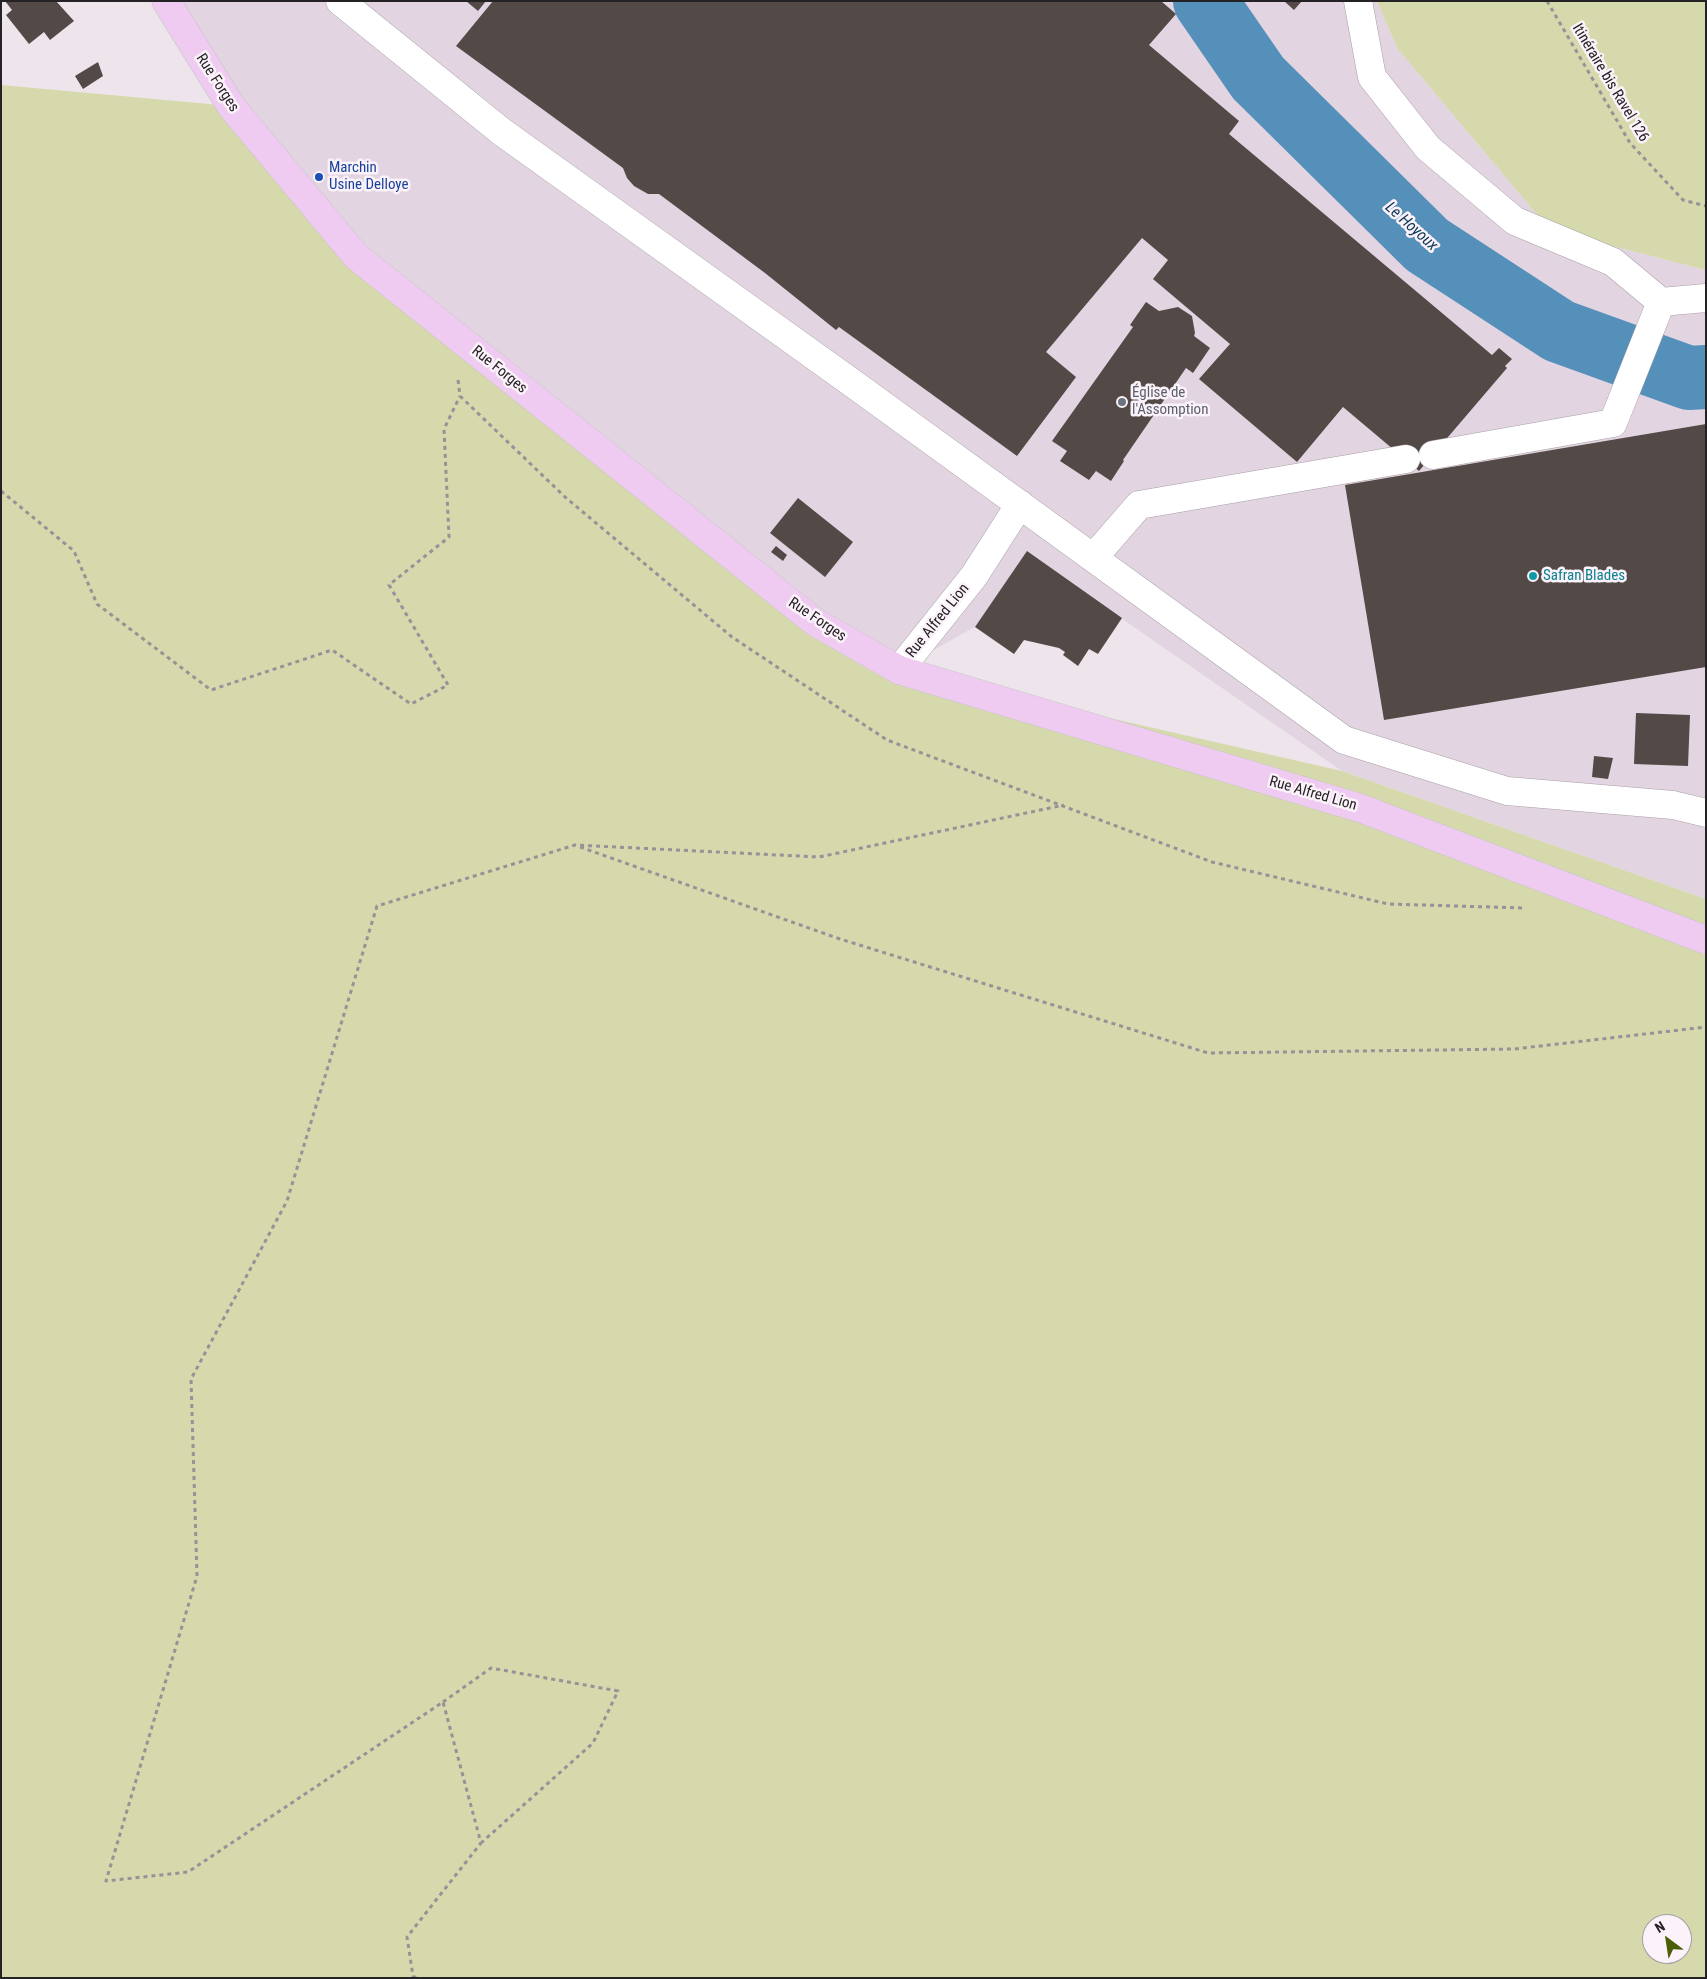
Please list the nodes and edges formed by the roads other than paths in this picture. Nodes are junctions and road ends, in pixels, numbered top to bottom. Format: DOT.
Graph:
graph roads {
  1 [pos="166,1"];
  2 [pos="340,1"];
  3 [pos="1358,1"];
  4 [pos="1706,298"];
  5 [pos="1661,302"];
  6 [pos="1433,454"];
  7 [pos="1406,459"];
  8 [pos="1020,504"];
  9 [pos="1093,558"];
  10 [pos="899,670"];
  11 [pos="1706,813"];
  12 [pos="1706,940"];
  1 -- 10 [label="main road, Rue Forges"];
  2 -- 8 [label="street"];
  3 -- 5 [label="street"];
  4 -- 5 [label="street"];
  5 -- 6 [label="street"];
  7 -- 9 [label="street"];
  8 -- 9 [label="street"];
  8 -- 10 [label="street, Rue Alfred Lion"];
  9 -- 11 [label="street"];
  10 -- 12 [label="main road, Rue Alfred Lion, bridge"];
}
